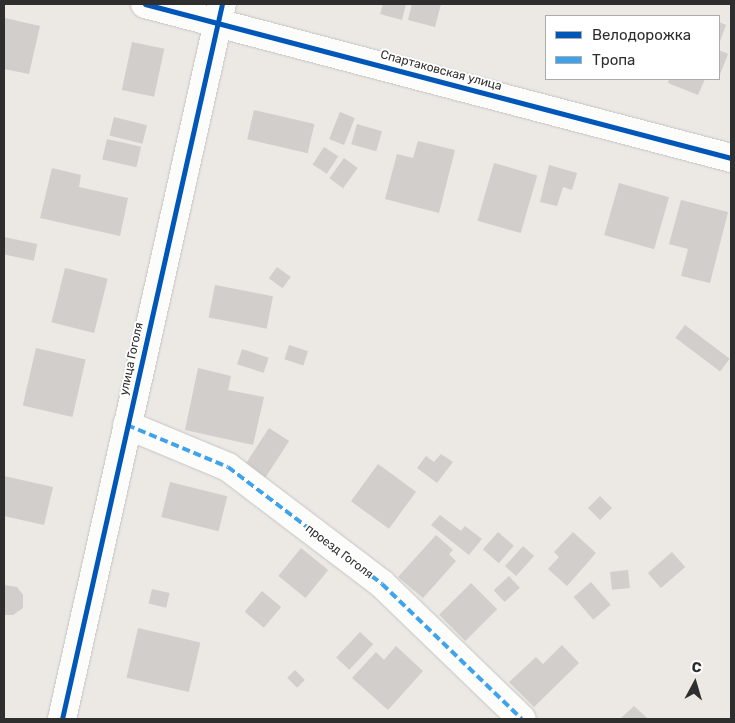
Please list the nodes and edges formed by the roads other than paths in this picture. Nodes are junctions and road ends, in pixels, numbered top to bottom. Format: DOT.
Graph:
graph roads {
  1 [pos="145,4"];
  2 [pos="219,13"];
  3 [pos="731,158"];
  4 [pos="127,425"];
  5 [pos="62,719"];
  6 [pos="522,719"];
  1 -- 2 [label="street, Спартаковская улица"];
  2 -- 3 [label="street, Спартаковская улица"];
  2 -- 4 [label="street, улица Гоголя"];
  4 -- 5 [label="street, улица Гоголя"];
  4 -- 6 [label="street, проезд Гоголя"];
}
